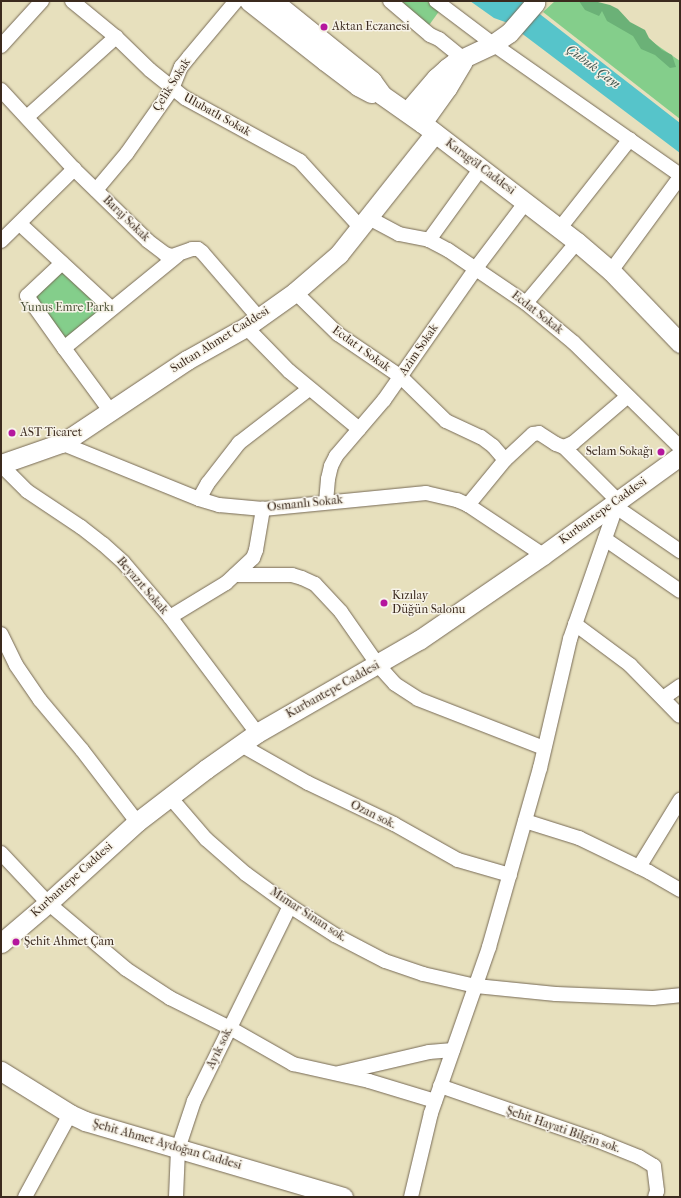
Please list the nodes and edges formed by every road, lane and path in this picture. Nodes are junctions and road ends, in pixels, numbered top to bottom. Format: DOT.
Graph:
graph roads {
  1 [pos="42,1"];
  2 [pos="72,1"];
  3 [pos="236,1"];
  4 [pos="249,1"];
  5 [pos="273,1"];
  6 [pos="390,1"];
  7 [pos="436,1"];
  8 [pos="536,2"];
  9 [pos="116,37"];
  10 [pos="493,44"];
  11 [pos="1,46"];
  12 [pos="464,59"];
  13 [pos="172,88"];
  14 [pos="1,90"];
  15 [pos="382,95"];
  16 [pos="27,117"];
  17 [pos="422,123"];
  18 [pos="630,140"];
  19 [pos="481,168"];
  20 [pos="74,169"];
  21 [pos="680,176"];
  22 [pos="96,190"];
  23 [pos="526,202"];
  24 [pos="365,223"];
  25 [pos="20,224"];
  26 [pos="560,228"];
  27 [pos="429,240"];
  28 [pos="1,241"];
  29 [pos="577,242"];
  30 [pos="178,255"];
  31 [pos="62,263"];
  32 [pos="476,268"];
  33 [pos="611,271"];
  34 [pos="295,292"];
  35 [pos="526,304"];
  36 [pos="111,308"];
  37 [pos="252,322"];
  38 [pos="680,343"];
  39 [pos="64,348"];
  40 [pos="401,377"];
  41 [pos="309,389"];
  42 [pos="628,396"];
  43 [pos="111,412"];
  44 [pos="359,429"];
  45 [pos="61,443"];
  46 [pos="564,447"];
  47 [pos="680,447"];
  48 [pos="680,456"];
  49 [pos="505,460"];
  50 [pos="1,464"];
  51 [pos="199,499"];
  52 [pos="326,502"];
  53 [pos="468,504"];
  54 [pos="617,504"];
  55 [pos="263,509"];
  56 [pos="604,539"];
  57 [pos="680,550"];
  58 [pos="543,555"];
  59 [pos="235,575"];
  60 [pos="680,591"];
  61 [pos="170,618"];
  62 [pos="575,624"];
  63 [pos="1,634"];
  64 [pos="378,665"];
  65 [pos="680,686"];
  66 [pos="663,698"];
  67 [pos="680,716"];
  68 [pos="258,733"];
  69 [pos="241,744"];
  70 [pos="544,748"];
  71 [pos="169,796"];
  72 [pos="680,800"];
  73 [pos="525,821"];
  74 [pos="137,822"];
  75 [pos="1,854"];
  76 [pos="639,867"];
  77 [pos="510,875"];
  78 [pos="680,890"];
  79 [pos="48,902"];
  80 [pos="290,906"];
  81 [pos="1,942"];
  82 [pos="476,986"];
  83 [pos="680,995"];
  84 [pos="230,1028"];
  85 [pos="453,1050"];
  86 [pos="1,1071"];
  87 [pos="335,1074"];
  88 [pos="440,1086"];
  89 [pos="435,1101"];
  90 [pos="70,1114"];
  91 [pos="178,1149"];
  92 [pos="25,1197"];
  93 [pos="176,1197"];
  94 [pos="343,1197"];
  95 [pos="411,1197"];
  96 [pos="654,1197"];
  1 -- 11 [label="street"];
  2 -- 9 [label="street, Ulubatlı Sokak"];
  3 -- 13 [label="street, Çelik Sokak"];
  4 -- 15 [label="main road"];
  5 -- 15 [label="main road, Karagöl Caddesi"];
  6 -- 12 [label="street"];
  7 -- 10 [label="street"];
  8 -- 10 [label="main road"];
  9 -- 13 [label="street, Ulubatlı Sokak"];
  9 -- 16 [label="street"];
  10 -- 12 [label="main road"];
  10 -- 18 [label="street"];
  12 -- 17 [label="main road, Sultan Ahmet Caddesi"];
  13 -- 22 [label="street, Çelik Sokak"];
  13 -- 24 [label="street, Ulubatlı Sokak"];
  14 -- 16 [label="street, Baraj Sokak"];
  15 -- 17 [label="main road, Karagöl Caddesi"];
  16 -- 20 [label="street, Baraj Sokak"];
  17 -- 19 [label="main road, Karagöl Caddesi"];
  17 -- 24 [label="main road, Sultan Ahmet Caddesi"];
  18 -- 21 [label="street"];
  18 -- 26 [label="street"];
  19 -- 23 [label="main road, Karagöl Caddesi"];
  19 -- 27 [label="street"];
  20 -- 22 [label="street, Baraj Sokak"];
  20 -- 25 [label="street"];
  21 -- 33 [label="street"];
  22 -- 30 [label="street, Baraj Sokak"];
  23 -- 26 [label="main road, Karagöl Caddesi"];
  23 -- 32 [label="street, Azim Sokak"];
  24 -- 27 [label="street, Ecdat Sokak"];
  24 -- 34 [label="main road, Sultan Ahmet Caddesi"];
  25 -- 28 [label="street"];
  25 -- 31 [label="street"];
  26 -- 29 [label="main road, Karagöl Caddesi"];
  27 -- 32 [label="street, Ecdat Sokak"];
  29 -- 33 [label="main road, Karagöl Caddesi"];
  29 -- 35 [label="street"];
  30 -- 36 [label="street"];
  30 -- 37 [label="street"];
  31 -- 36 [label="street"];
  31 -- 39 [label="street"];
  32 -- 35 [label="street, Ecdat Sokak"];
  32 -- 40 [label="street, Azim Sokak"];
  33 -- 38 [label="main road, Karagöl Caddesi"];
  34 -- 37 [label="main road, Sultan Ahmet Caddesi"];
  34 -- 40 [label="street, Ecdat 1 Sokak"];
  35 -- 42 [label="street, Ecdat Sokak"];
  36 -- 39 [label="street"];
  37 -- 41 [label="street"];
  37 -- 43 [label="main road, Sultan Ahmet Caddesi"];
  39 -- 43 [label="street"];
  40 -- 44 [label="street, Azim Sokak"];
  40 -- 49 [label="street, Ecdat 1 Sokak"];
  41 -- 44 [label="street"];
  41 -- 51 [label="street"];
  42 -- 46 [label="street"];
  42 -- 47 [label="street, Ecdat Sokak"];
  43 -- 45 [label="main road, Sultan Ahmet Caddesi"];
  44 -- 52 [label="street, Azim Sokak"];
  45 -- 50 [label="main road, Sultan Ahmet Caddesi"];
  45 -- 51 [label="street, Osmanlı Sokak"];
  46 -- 49 [label="street"];
  46 -- 54 [label="street"];
  48 -- 54 [label="main road, Kurbantepe Caddesi"];
  49 -- 53 [label="street"];
  50 -- 61 [label="street, Beyazıt Sokak"];
  51 -- 55 [label="street, Osmanlı Sokak"];
  52 -- 53 [label="street, Osmanlı Sokak"];
  52 -- 55 [label="street, Osmanlı Sokak"];
  53 -- 58 [label="street, Osmanlı Sokak"];
  54 -- 56 [label="street"];
  54 -- 57 [label="street"];
  54 -- 58 [label="main road, Kurbantepe Caddesi"];
  55 -- 59 [label="street"];
  56 -- 60 [label="street"];
  56 -- 62 [label="street"];
  58 -- 64 [label="main road, Kurbantepe Caddesi"];
  59 -- 61 [label="street"];
  59 -- 64 [label="street"];
  61 -- 68 [label="street, Beyazıt Sokak"];
  62 -- 66 [label="street"];
  62 -- 70 [label="street"];
  63 -- 74 [label="street"];
  64 -- 68 [label="main road, Kurbantepe Caddesi"];
  64 -- 70 [label="street"];
  65 -- 66 [label="street"];
  66 -- 67 [label="street"];
  68 -- 69 [label="main road, Kurbantepe Caddesi"];
  69 -- 71 [label="main road, Kurbantepe Caddesi"];
  69 -- 77 [label="street, Ozan sok."];
  70 -- 73 [label="street"];
  71 -- 74 [label="main road, Kurbantepe Caddesi"];
  71 -- 80 [label="street, Mimar Sinan sok."];
  72 -- 76 [label="street"];
  73 -- 76 [label="street"];
  73 -- 77 [label="street"];
  74 -- 79 [label="main road, Kurbantepe Caddesi"];
  75 -- 79 [label="street"];
  76 -- 78 [label="street"];
  77 -- 82 [label="street"];
  79 -- 81 [label="main road, Kurbantepe Caddesi"];
  79 -- 84 [label="street"];
  80 -- 82 [label="street, Mimar Sinan sok."];
  80 -- 84 [label="street, Ayık sok."];
  82 -- 83 [label="street, Mimar Sinan sok."];
  82 -- 85 [label="street"];
  84 -- 87 [label="street"];
  84 -- 91 [label="street, Ayık sok."];
  85 -- 87 [label="street"];
  85 -- 88 [label="street"];
  86 -- 90 [label="main road, Şehit Ahmet Aydoğan Caddesi"];
  87 -- 89 [label="street"];
  88 -- 89 [label="street"];
  88 -- 96 [label="street, Şehit Hayati Bilgin sok."];
  89 -- 95 [label="street"];
  90 -- 91 [label="main road, Şehit Ahmet Aydoğan Caddesi"];
  90 -- 92 [label="street"];
  91 -- 93 [label="street, Ayık sok."];
  91 -- 94 [label="main road, Şehit Ahmet Aydoğan Caddesi"];
}
